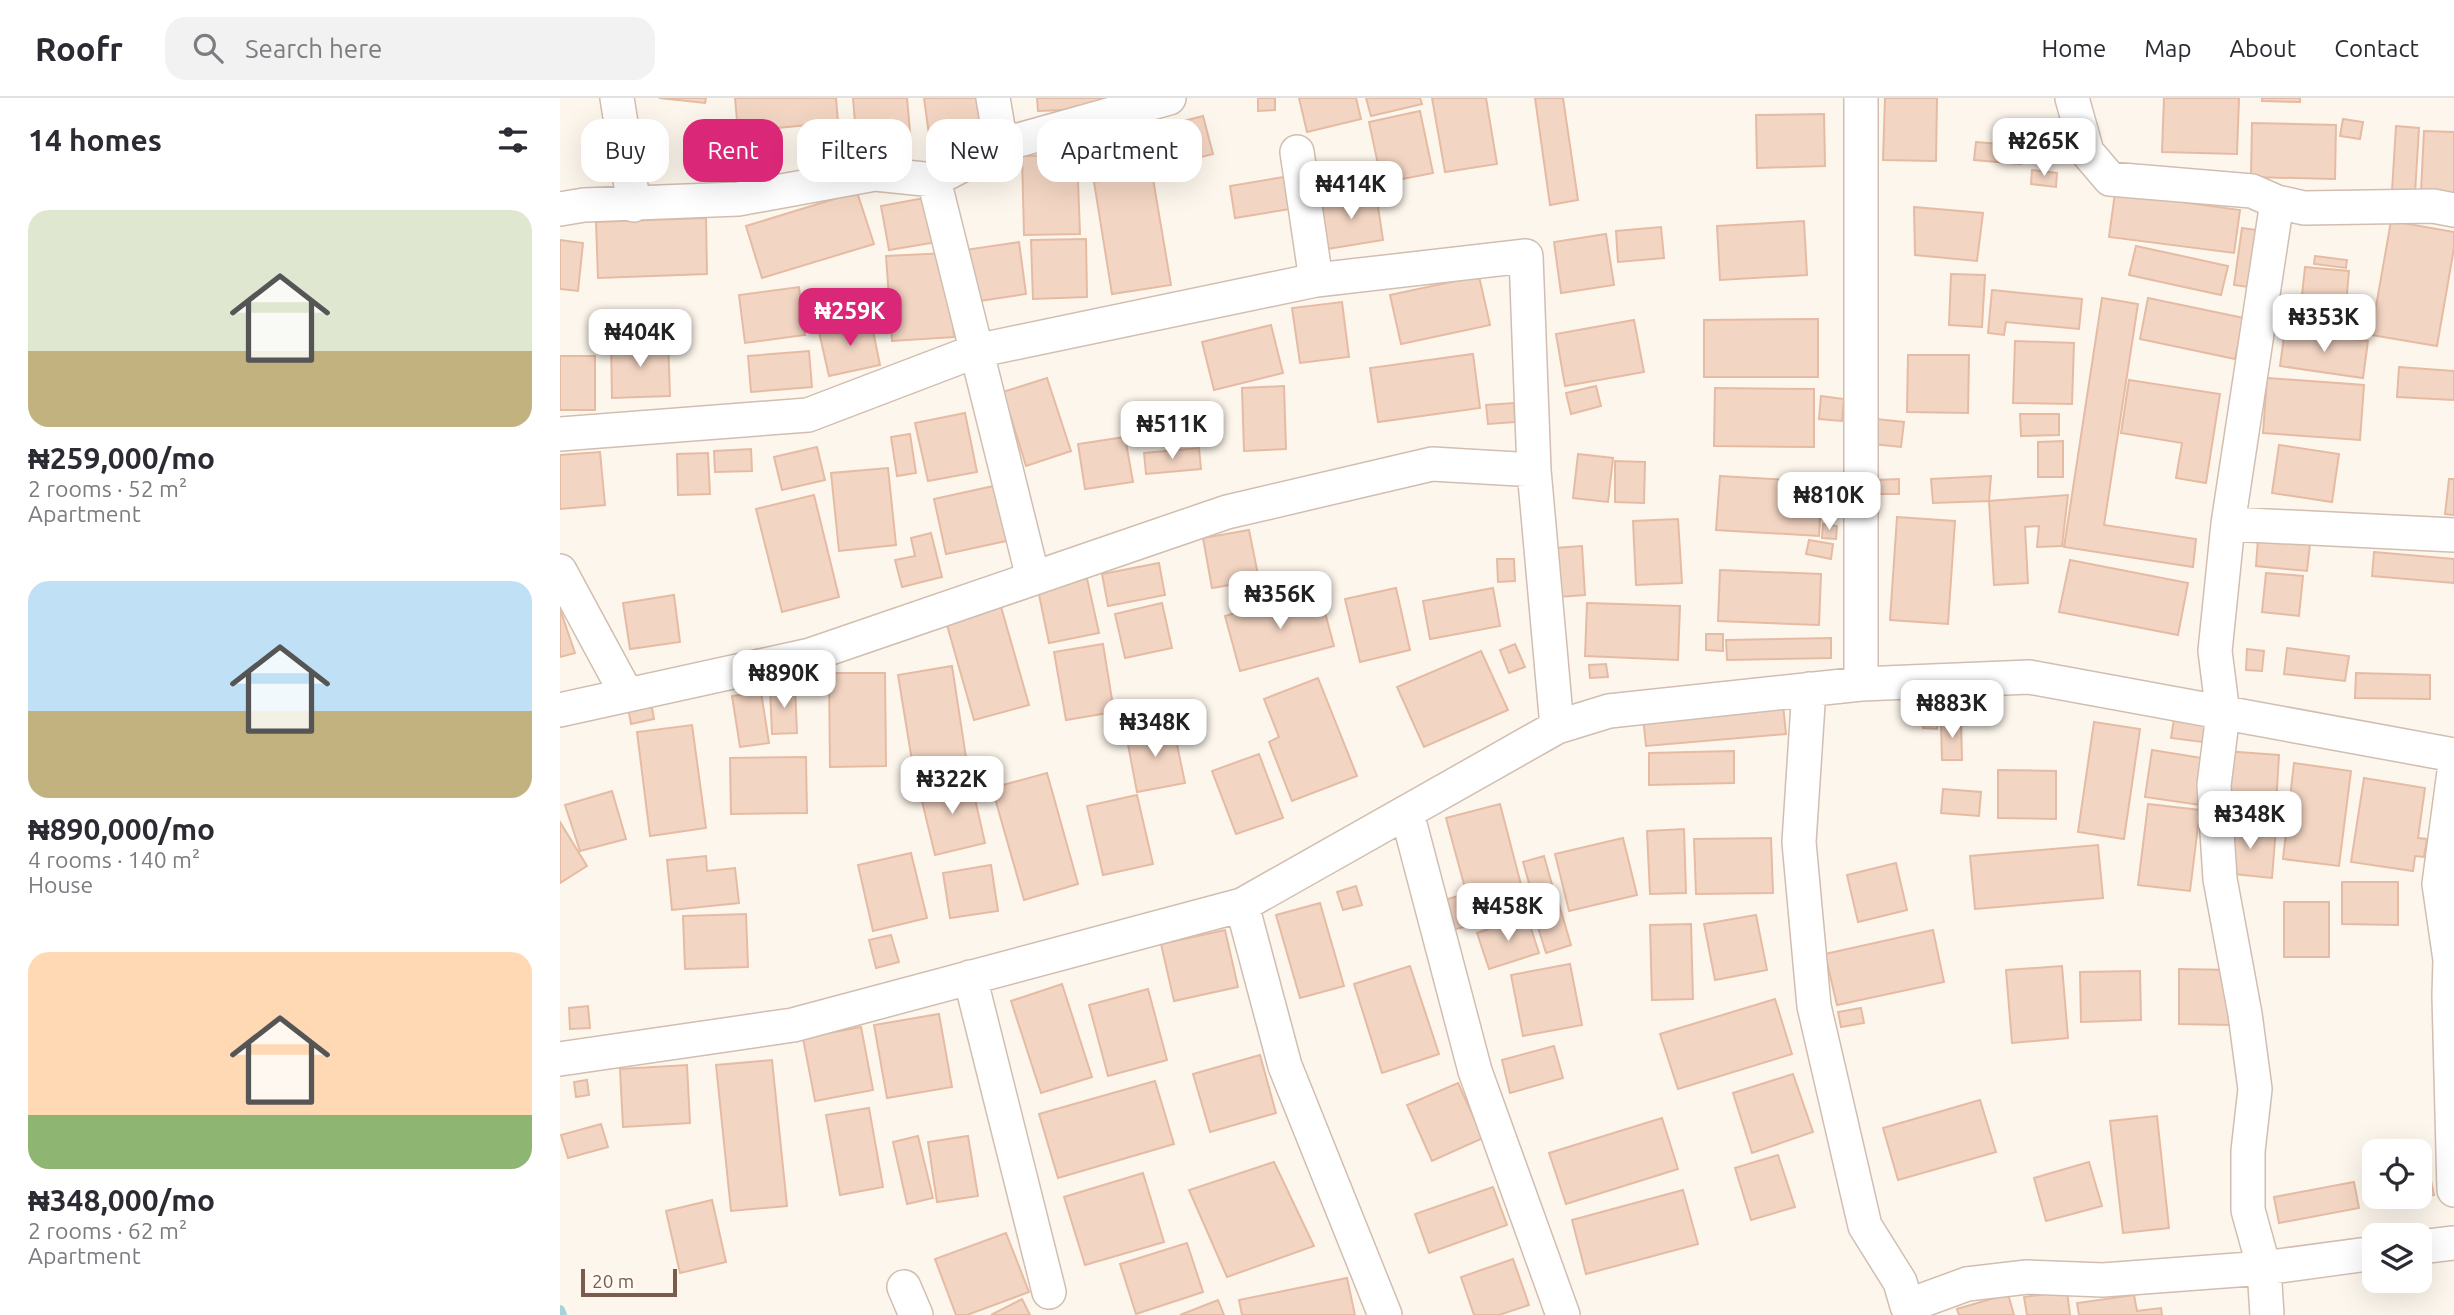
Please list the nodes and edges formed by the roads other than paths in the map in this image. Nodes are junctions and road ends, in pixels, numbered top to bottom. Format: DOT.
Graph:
graph roads {
  1 [pos="617,98"];
  2 [pos="993,98"];
  3 [pos="1169,98"];
  4 [pos="1861,98"];
  5 [pos="2072,98"];
  6 [pos="997,119"];
  7 [pos="1023,139"];
  8 [pos="1297,152"];
  9 [pos="926,179"];
  10 [pos="934,182"];
  11 [pos="2277,202"];
  12 [pos="634,205"];
  13 [pos="560,209"];
  14 [pos="2454,210"];
  15 [pos="1316,280"];
  16 [pos="976,351"];
  17 [pos="560,434"];
  18 [pos="1534,470"];
  19 [pos="2228,524"];
  20 [pos="2454,535"];
  21 [pos="560,571"];
  22 [pos="1033,579"];
  23 [pos="1861,684"];
  24 [pos="1809,690"];
  25 [pos="627,695"];
  26 [pos="560,710"];
  27 [pos="2223,714"];
  28 [pos="1557,727"];
  29 [pos="2454,755"];
  30 [pos="2454,772"];
  31 [pos="1407,813"];
  32 [pos="1242,905"];
  33 [pos="970,977"];
  34 [pos="560,1059"];
  35 [pos="2454,1190"];
  36 [pos="2454,1243"];
  37 [pos="2432,1246"];
  38 [pos="2362,1255"];
  39 [pos="2263,1268"];
  40 [pos="1049,1292"];
  41 [pos="1908,1311"];
  42 [pos="1385,1315"];
  43 [pos="1563,1315"];
  44 [pos="2267,1315"];
  1 -- 12 [label="street"];
  2 -- 6 [label="street"];
  3 -- 7 [label="street"];
  4 -- 23 [label="street"];
  5 -- 11 [label="street"];
  8 -- 15 [label="street"];
  9 -- 12 [label="street"];
  10 -- 16 [label="street"];
  11 -- 14 [label="street"];
  11 -- 19 [label="street"];
  12 -- 13 [label="street"];
  15 -- 16 [label="street"];
  15 -- 18 [label="street"];
  16 -- 17 [label="street"];
  16 -- 22 [label="street"];
  18 -- 22 [label="street"];
  18 -- 28 [label="street"];
  19 -- 20 [label="street"];
  19 -- 27 [label="street"];
  21 -- 25 [label="street"];
  22 -- 25 [label="street"];
  23 -- 24 [label="street"];
  23 -- 27 [label="street"];
  24 -- 28 [label="street"];
  24 -- 41 [label="street"];
  25 -- 26 [label="street"];
  27 -- 29 [label="street"];
  27 -- 39 [label="street"];
  28 -- 31 [label="street"];
  30 -- 35 [label="street"];
  31 -- 32 [label="street"];
  31 -- 43 [label="street"];
  32 -- 33 [label="street"];
  32 -- 42 [label="street"];
  33 -- 34 [label="street"];
  33 -- 40 [label="street"];
  36 -- 37 [label="street"];
  38 -- 39 [label="street"];
  39 -- 41 [label="street"];
  39 -- 44 [label="street"];
}
